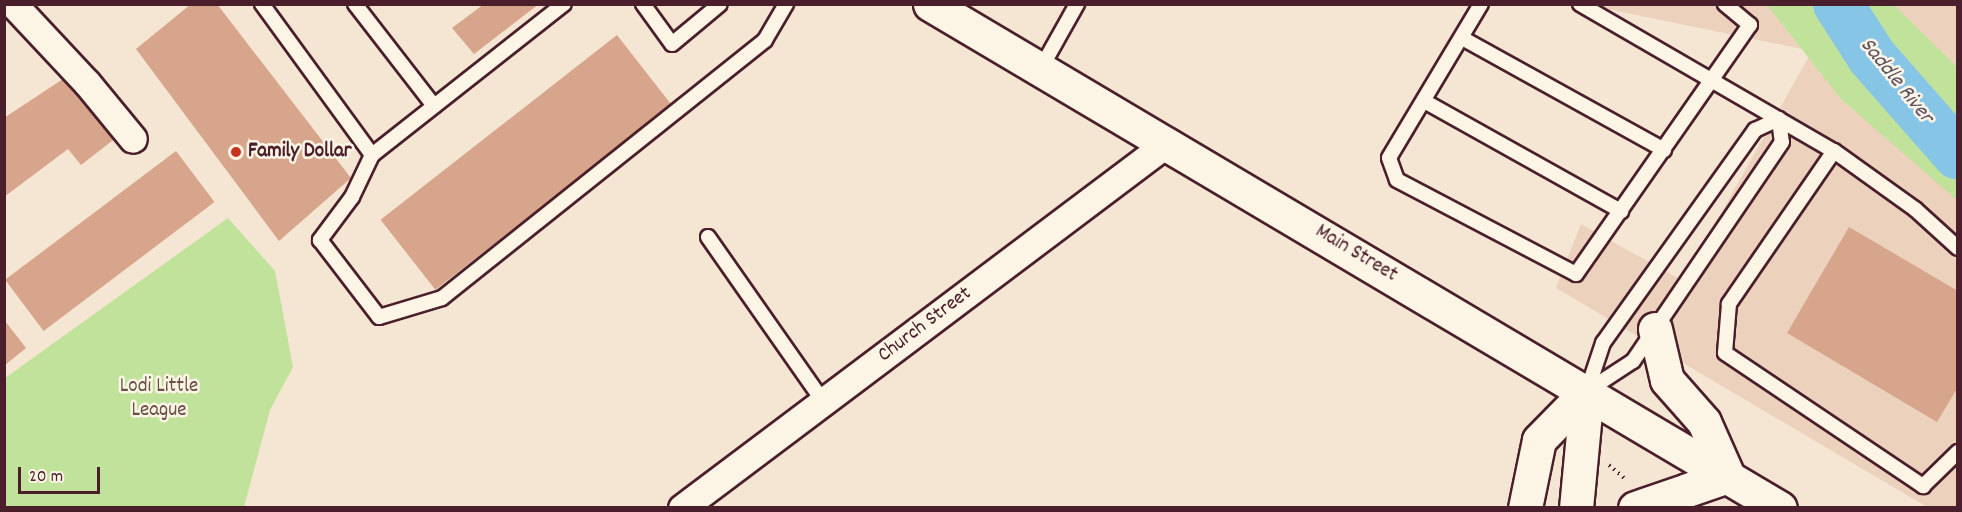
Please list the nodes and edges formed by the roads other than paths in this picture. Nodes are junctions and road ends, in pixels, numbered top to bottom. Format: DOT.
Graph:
graph roads {
  1 [pos="262,4"];
  2 [pos="355,4"];
  3 [pos="564,4"];
  4 [pos="643,4"];
  5 [pos="720,4"];
  6 [pos="786,4"];
  7 [pos="930,4"];
  8 [pos="1077,4"];
  9 [pos="1481,4"];
  10 [pos="1580,4"];
  11 [pos="1725,4"];
  12 [pos="20,13"];
  13 [pos="1462,38"];
  14 [pos="1040,70"];
  15 [pos="1713,79"];
  16 [pos="1424,101"];
  17 [pos="434,106"];
  18 [pos="1779,119"];
  19 [pos="133,138"];
  20 [pos="1167,143"];
  21 [pos="1664,150"];
  22 [pos="1834,151"];
  23 [pos="372,155"];
  24 [pos="1621,211"];
  25 [pos="708,237"];
  26 [pos="1958,248"];
  27 [pos="1655,329"];
  28 [pos="1587,391"];
  29 [pos="823,402"];
  30 [pos="1958,452"];
  31 [pos="1728,476"];
  32 [pos="1633,496"];
  33 [pos="686,506"];
  34 [pos="1525,507"];
  35 [pos="1576,507"];
  36 [pos="1780,507"];
  1 -- 23 [label="lane"];
  2 -- 17 [label="lane"];
  3 -- 17 [label="lane"];
  4 -- 5 [label="lane"];
  6 -- 23 [label="lane"];
  7 -- 14 [label="main road, Main Street"];
  8 -- 14 [label="lane"];
  9 -- 13 [label="lane"];
  10 -- 15 [label="lane"];
  11 -- 15 [label="lane"];
  12 -- 19 [label="street"];
  13 -- 16 [label="lane"];
  13 -- 21 [label="lane"];
  14 -- 20 [label="main road, Main Street"];
  15 -- 18 [label="lane"];
  15 -- 21 [label="lane"];
  16 -- 24 [label="lane"];
  16 -- 24 [label="lane"];
  17 -- 23 [label="lane"];
  18 -- 22 [label="lane"];
  18 -- 27 [label="lane"];
  18 -- 28 [label="lane"];
  20 -- 28 [label="main road, Main Street"];
  20 -- 29 [label="street, Church Street"];
  21 -- 24 [label="lane"];
  22 -- 26 [label="lane"];
  22 -- 30 [label="lane"];
  25 -- 29 [label="lane"];
  27 -- 28 [label="lane"];
  27 -- 31 [label="main road"];
  28 -- 31 [label="main road, Main Street"];
  28 -- 34 [label="main road"];
  28 -- 35 [label="main road"];
  29 -- 33 [label="street, Church Street"];
  31 -- 32 [label="main road"];
  31 -- 36 [label="main road, Main Street"];
}
